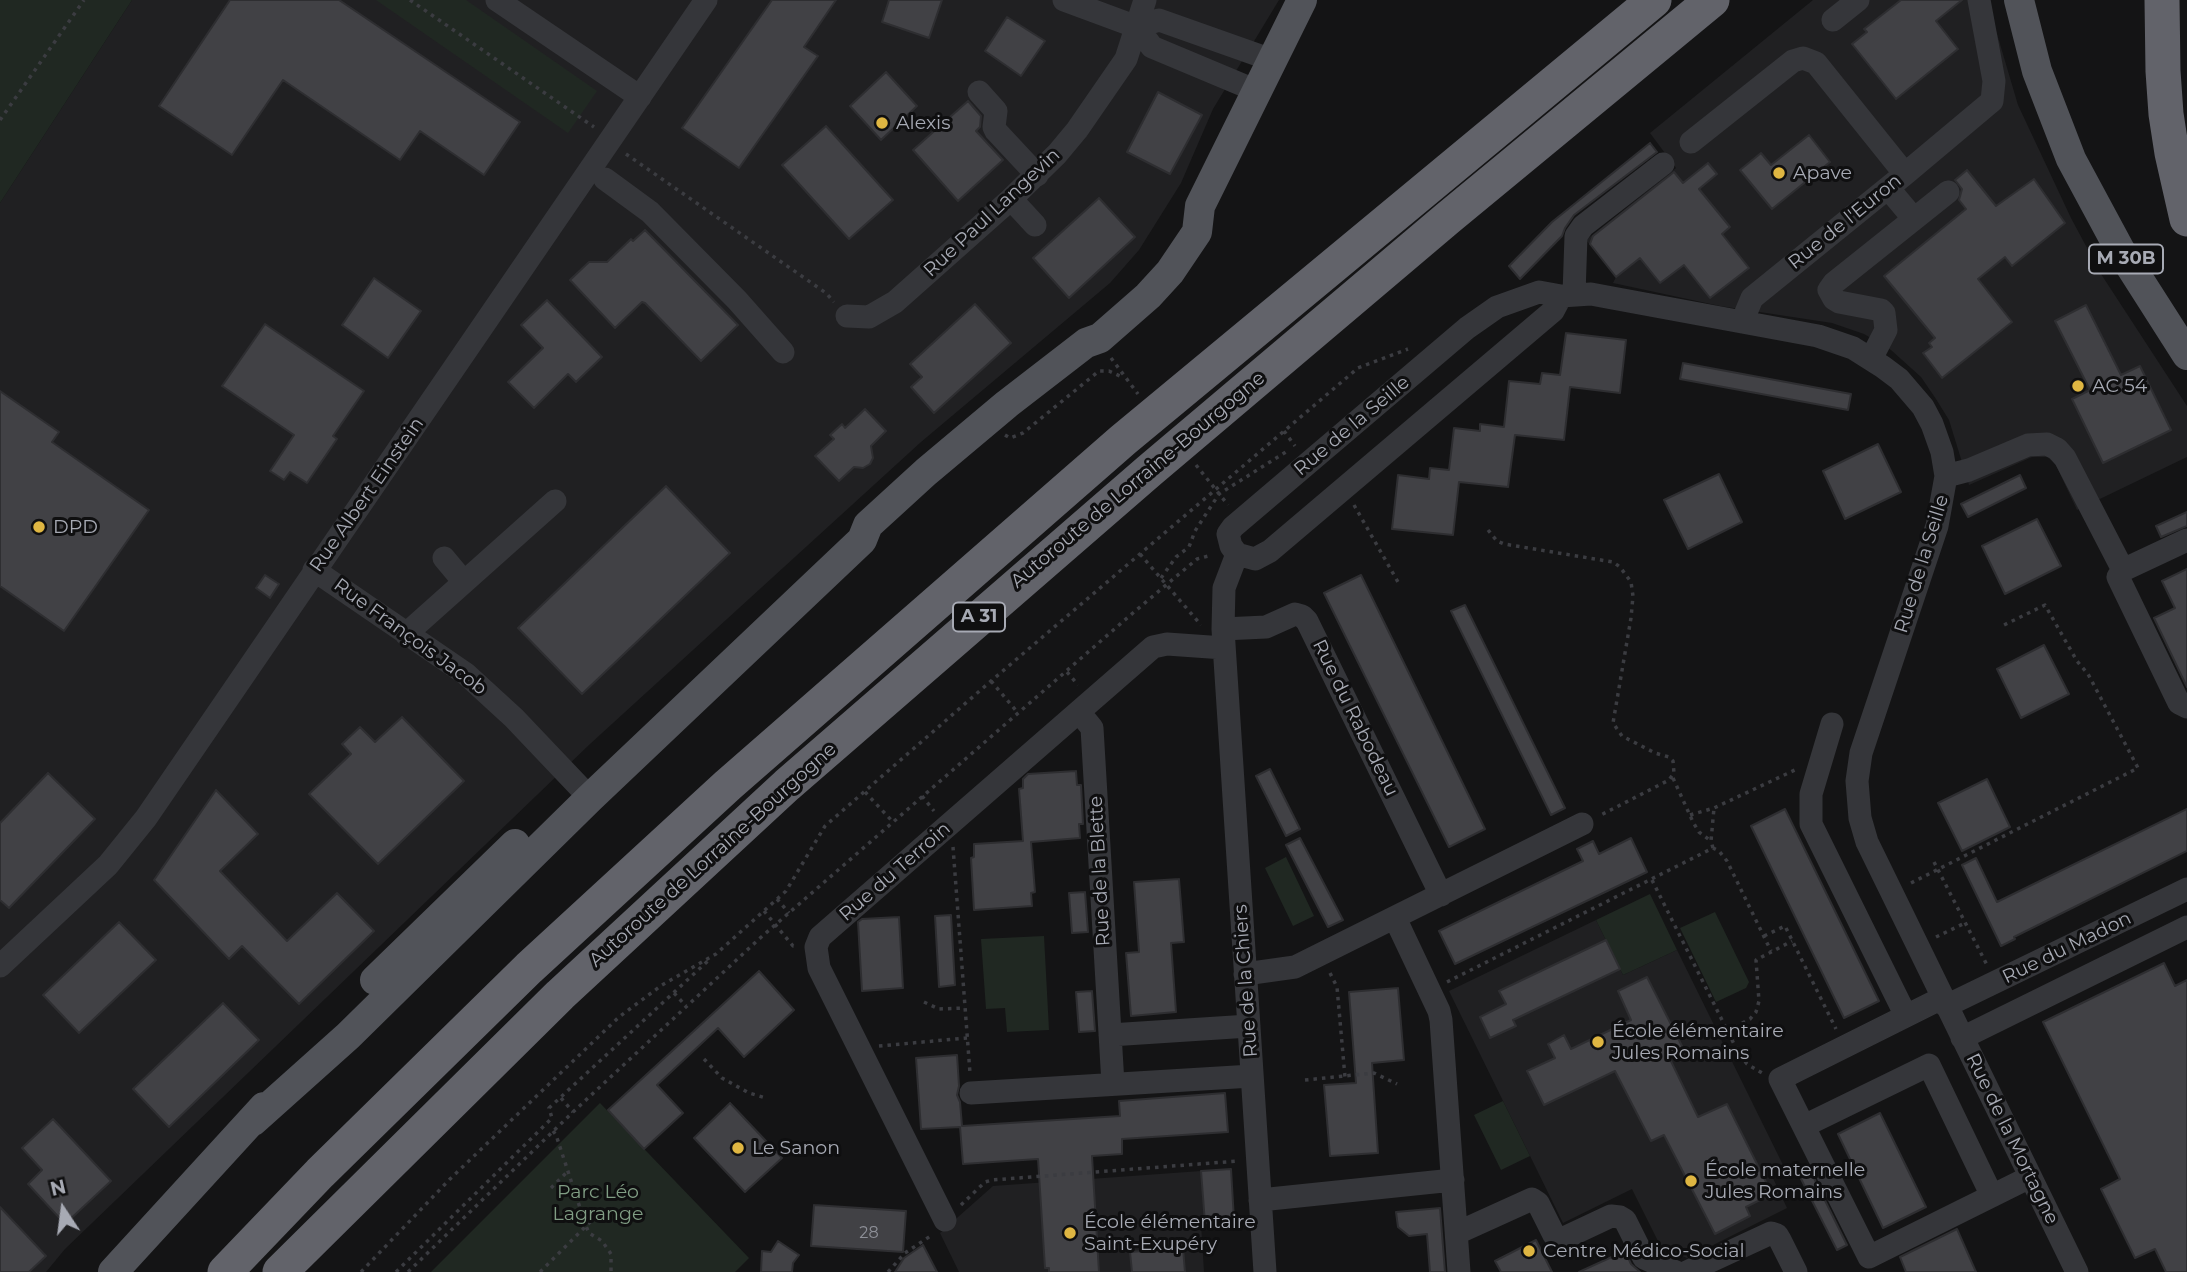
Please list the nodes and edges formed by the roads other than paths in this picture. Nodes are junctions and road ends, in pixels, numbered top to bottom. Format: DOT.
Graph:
graph roads {
  1 [pos="497,0"];
  2 [pos="706,0"];
  3 [pos="1064,0"];
  4 [pos="1145,0"];
  5 [pos="1302,0"];
  6 [pos="1654,0"];
  7 [pos="1712,0"];
  8 [pos="1858,0"];
  9 [pos="1979,0"];
  10 [pos="2019,0"];
  11 [pos="2162,0"];
  12 [pos="1833,20"];
  13 [pos="1136,27"];
  14 [pos="1272,60"];
  15 [pos="1257,91"];
  16 [pos="979,92"];
  17 [pos="640,97"];
  18 [pos="1691,142"];
  19 [pos="1663,164"];
  20 [pos="1037,175"];
  21 [pos="605,179"];
  22 [pos="1897,181"];
  23 [pos="1948,192"];
  24 [pos="1011,199"];
  25 [pos="1914,219"];
  26 [pos="2187,219"];
  27 [pos="1035,225"];
  28 [pos="1568,295"];
  29 [pos="1497,307"];
  30 [pos="847,316"];
  31 [pos="1742,323"];
  32 [pos="1517,341"];
  33 [pos="783,352"];
  34 [pos="2187,355"];
  35 [pos="1871,359"];
  36 [pos="1946,476"];
  37 [pos="555,501"];
  38 [pos="2187,540"];
  39 [pos="1237,554"];
  40 [pos="444,558"];
  41 [pos="314,570"];
  42 [pos="2123,570"];
  43 [pos="464,582"];
  44 [pos="406,634"];
  45 [pos="1224,639"];
  46 [pos="1227,690"];
  47 [pos="2187,707"];
  48 [pos="1079,712"];
  49 [pos="1832,724"];
  50 [pos="583,791"];
  51 [pos="1582,824"];
  52 [pos="2187,889"];
  53 [pos="1441,895"];
  54 [pos="1395,918"];
  55 [pos="2187,927"];
  56 [pos="0,966"];
  57 [pos="1245,974"];
  58 [pos="1944,1002"];
  59 [pos="1906,1016"];
  60 [pos="1249,1026"];
  61 [pos="1110,1035"];
  62 [pos="1962,1038"];
  63 [pos="1252,1076"];
  64 [pos="1113,1084"];
  65 [pos="971,1093"];
  66 [pos="1804,1126"];
  67 [pos="2031,1177"];
  68 [pos="1453,1180"];
  69 [pos="1992,1196"];
  70 [pos="1260,1200"];
  71 [pos="945,1220"];
  72 [pos="1457,1233"];
  73 [pos="113,1272"];
  74 [pos="225,1272"];
  75 [pos="280,1272"];
  76 [pos="1265,1272"];
  77 [pos="1459,1272"];
  78 [pos="1676,1272"];
  79 [pos="1687,1272"];
  80 [pos="1796,1272"];
  81 [pos="2077,1272"];
  1 -- 17 [label="street"];
  2 -- 17 [label="street, Rue Albert Einstein"];
  3 -- 13 [label="street"];
  4 -- 13 [label="street, Rue Paul Langevin"];
  5 -- 14 [label="main road"];
  6 -- 74 [label="highway, Autoroute de Lorraine-Bourgogne / A 31"];
  7 -- 75 [label="highway, Autoroute de Lorraine-Bourgogne / A 31"];
  8 -- 12 [label="street"];
  9 -- 22 [label="street, Rue de l'Euron"];
  10 -- 34 [label="main road, M 30B"];
  11 -- 26 [label="highway"];
  13 -- 14 [label="street"];
  13 -- 15 [label="street"];
  13 -- 20 [label="street, Rue Paul Langevin"];
  14 -- 15 [label="main road"];
  15 -- 50 [label="main road"];
  16 -- 20 [label="street"];
  17 -- 41 [label="street, Rue Albert Einstein"];
  18 -- 22 [label="street"];
  19 -- 28 [label="street"];
  20 -- 24 [label="street, Rue Paul Langevin"];
  21 -- 33 [label="street"];
  22 -- 25 [label="street"];
  22 -- 31 [label="street, Rue de l'Euron"];
  23 -- 25 [label="street"];
  24 -- 27 [label="street"];
  24 -- 30 [label="street, Rue Paul Langevin"];
  25 -- 35 [label="street"];
  28 -- 29 [label="street, Rue de la Seille"];
  28 -- 31 [label="street, Rue de la Seille"];
  28 -- 32 [label="street"];
  29 -- 32 [label="street"];
  29 -- 39 [label="street, Rue de la Seille"];
  31 -- 35 [label="street, Rue de la Seille"];
  32 -- 39 [label="street"];
  35 -- 36 [label="street, Rue de la Seille"];
  36 -- 42 [label="street"];
  36 -- 58 [label="street, Rue de la Seille"];
  37 -- 43 [label="street"];
  38 -- 42 [label="street"];
  39 -- 45 [label="street, Rue de la Seille"];
  40 -- 43 [label="street"];
  41 -- 44 [label="street, Rue François Jacob"];
  41 -- 56 [label="street, Rue Albert Einstein"];
  42 -- 47 [label="street"];
  43 -- 44 [label="street"];
  44 -- 50 [label="street, Rue François Jacob"];
  45 -- 46 [label="street, Rue de la Seille"];
  45 -- 48 [label="street, Rue du Terroin"];
  45 -- 53 [label="street, Rue du Rabodeau"];
  46 -- 57 [label="street, Rue de la Chiers"];
  48 -- 61 [label="street, Rue de la Blette"];
  48 -- 71 [label="street, Rue du Terroin"];
  49 -- 59 [label="street"];
  50 -- 73 [label="main road"];
  51 -- 53 [label="street"];
  52 -- 58 [label="street, Rue du Madon"];
  53 -- 54 [label="street"];
  54 -- 57 [label="street"];
  54 -- 68 [label="street"];
  55 -- 62 [label="street, Rue du Madon"];
  57 -- 60 [label="street, Rue de la Chiers"];
  58 -- 59 [label="street, Rue du Madon"];
  58 -- 62 [label="street, Rue de la Mortagne"];
  59 -- 66 [label="street, Rue du Madon"];
  60 -- 61 [label="street"];
  60 -- 63 [label="street, Rue de la Chiers"];
  61 -- 64 [label="street, Rue de la Blette"];
  62 -- 67 [label="street, Rue de la Mortagne"];
  63 -- 64 [label="street"];
  63 -- 70 [label="street, Rue de la Chiers"];
  64 -- 65 [label="street"];
  66 -- 69 [label="street"];
  66 -- 69 [label="street"];
  67 -- 69 [label="street"];
  67 -- 81 [label="street, Rue de la Mortagne"];
  68 -- 70 [label="street"];
  68 -- 72 [label="street"];
  70 -- 76 [label="street, Rue de la Chiers"];
  72 -- 77 [label="street"];
  72 -- 78 [label="street"];
  79 -- 80 [label="street"];
}
